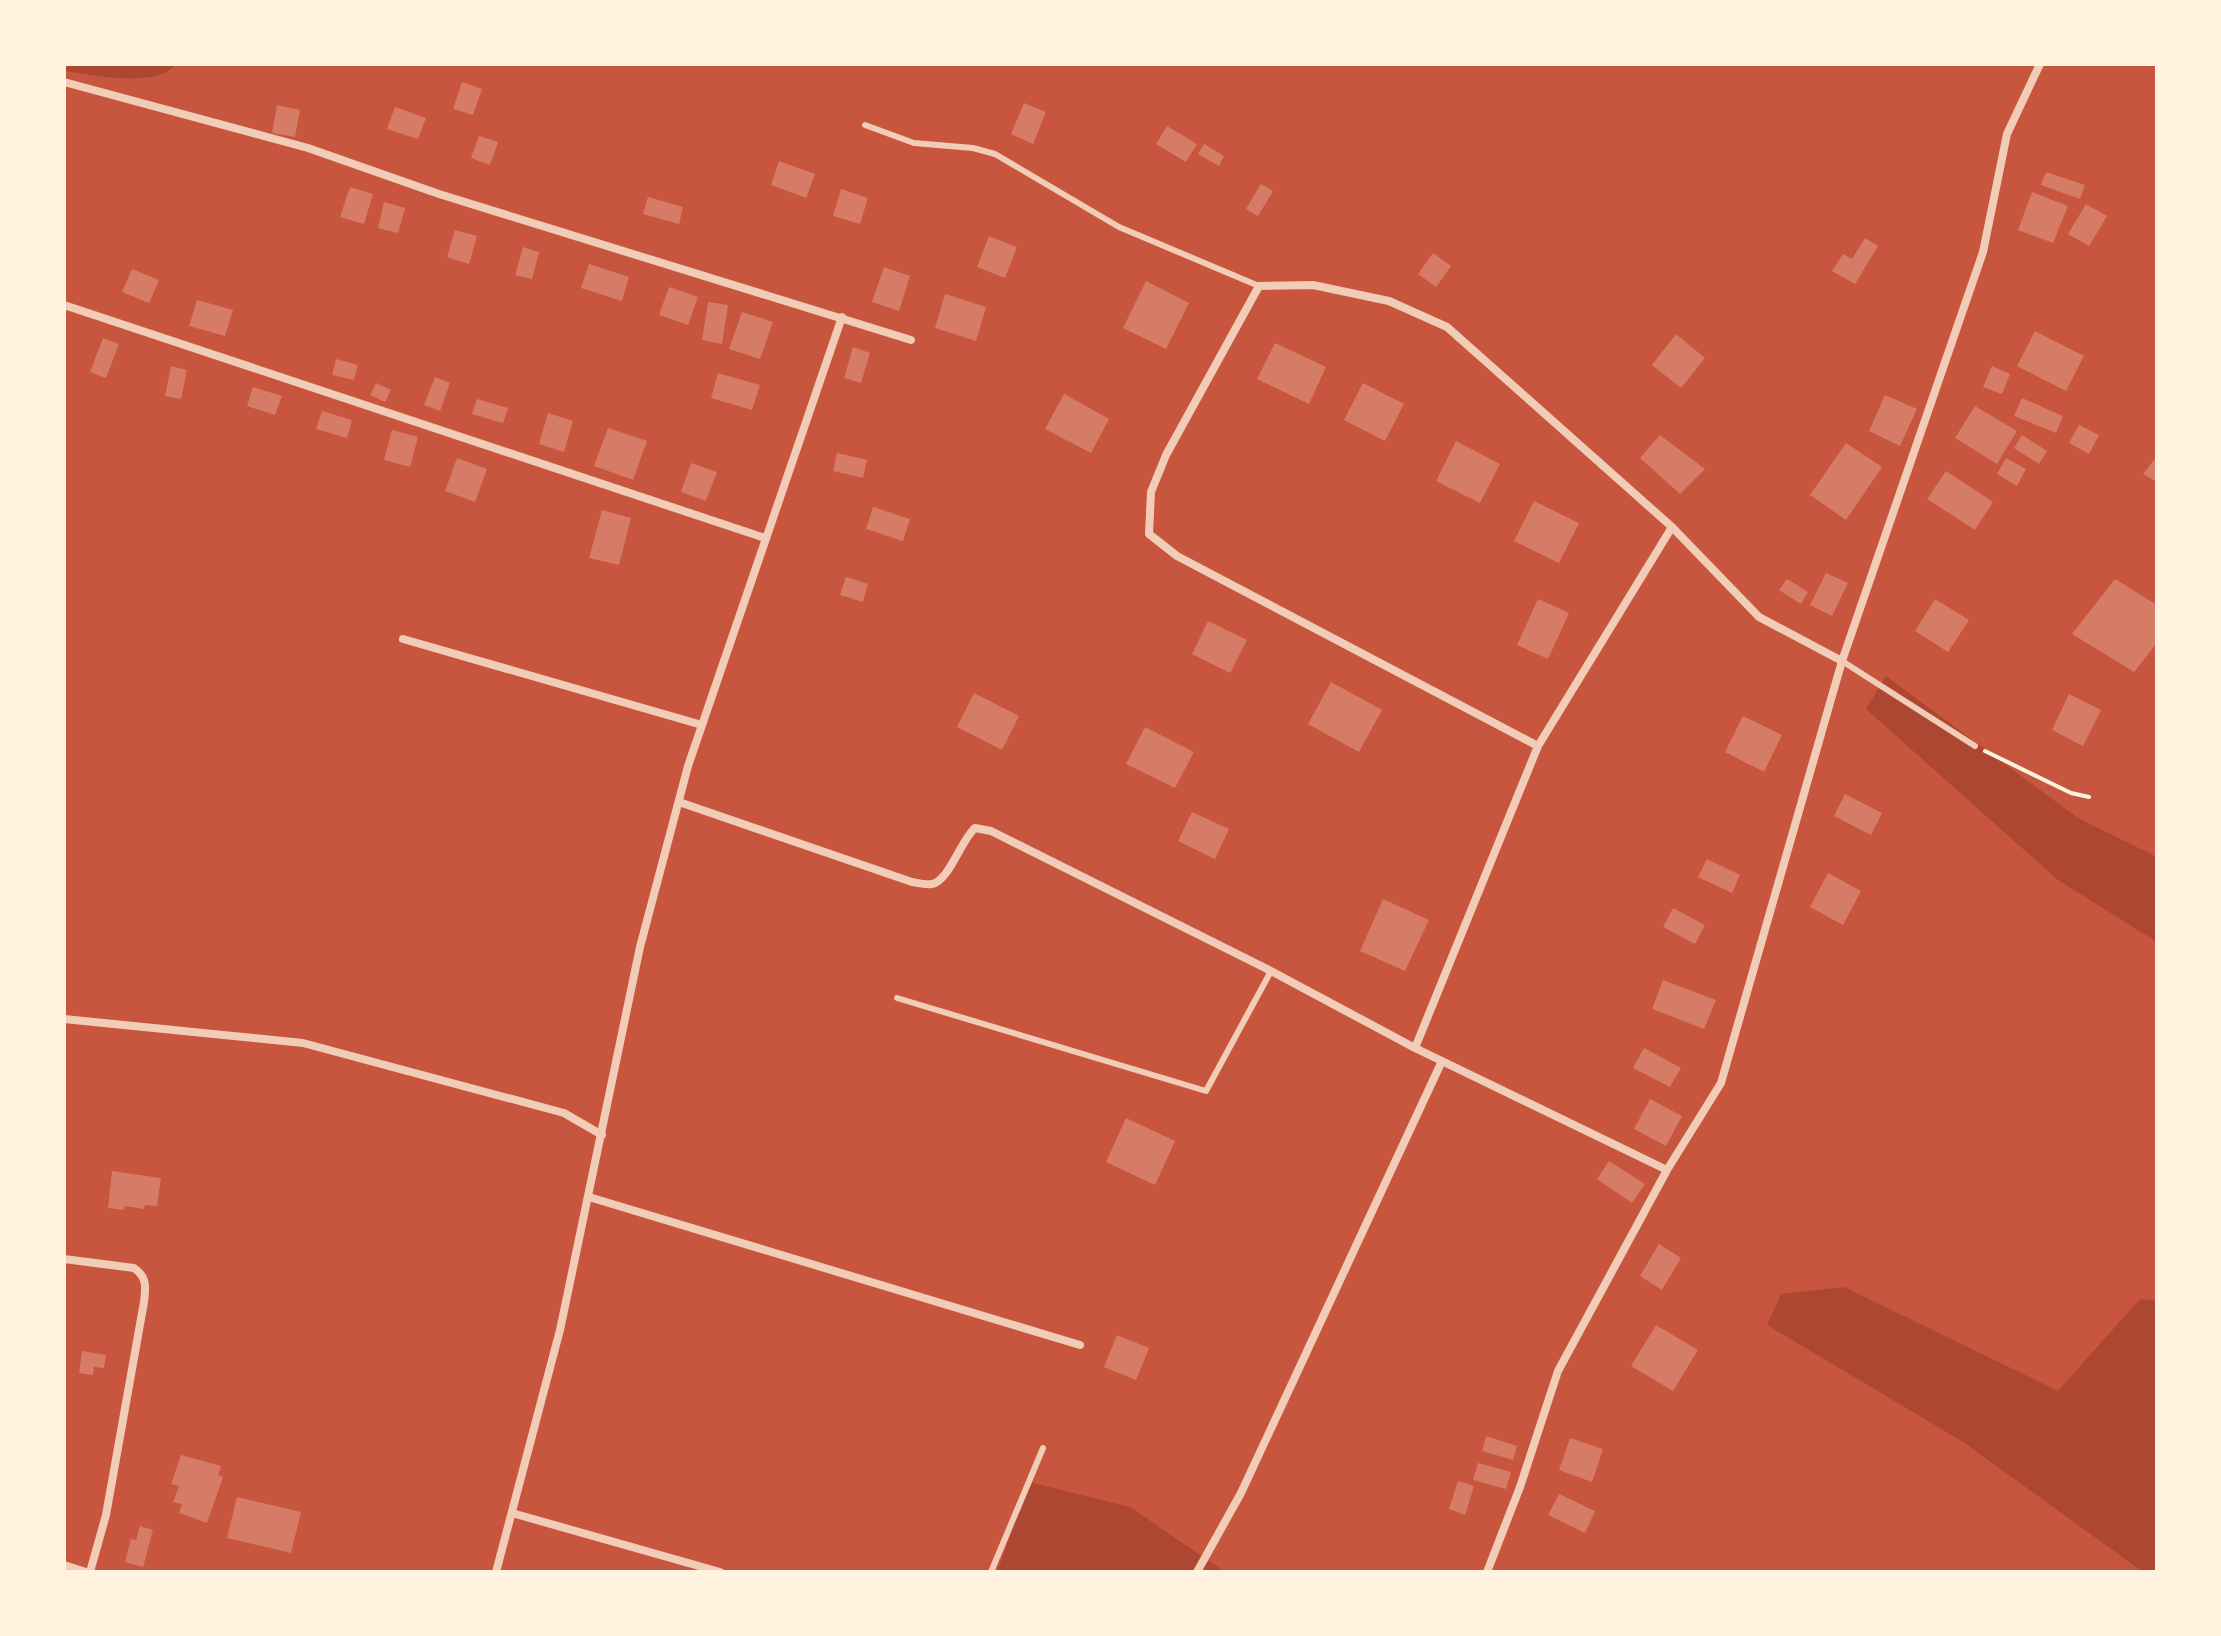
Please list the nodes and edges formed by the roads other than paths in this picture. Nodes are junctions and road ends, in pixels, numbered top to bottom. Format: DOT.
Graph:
graph roads {
  1 [pos="2040,64"];
  2 [pos="64,82"];
  3 [pos="865,125"];
  4 [pos="1259,286"];
  5 [pos="64,305"];
  6 [pos="842,317"];
  7 [pos="911,340"];
  8 [pos="1672,527"];
  9 [pos="765,538"];
  10 [pos="403,639"];
  11 [pos="1842,661"];
  12 [pos="702,725"];
  13 [pos="1538,746"];
  14 [pos="1975,746"];
  15 [pos="679,802"];
  16 [pos="1271,971"];
  17 [pos="897,998"];
  18 [pos="64,1019"];
  19 [pos="1415,1048"];
  20 [pos="1442,1061"];
  21 [pos="602,1135"];
  22 [pos="1667,1170"];
  23 [pos="589,1197"];
  24 [pos="64,1259"];
  25 [pos="1080,1345"];
  26 [pos="1043,1448"];
  27 [pos="512,1513"];
  28 [pos="64,1565"];
  29 [pos="88,1572"];
  30 [pos="496,1572"];
  31 [pos="720,1572"];
  32 [pos="991,1572"];
  33 [pos="1197,1572"];
  34 [pos="1487,1572"];
  1 -- 11 [label="street"];
  2 -- 6 [label="street"];
  3 -- 4 [label="lane"];
  4 -- 8 [label="street"];
  4 -- 13 [label="street"];
  5 -- 9 [label="street"];
  6 -- 7 [label="street"];
  6 -- 9 [label="street"];
  8 -- 11 [label="street"];
  8 -- 13 [label="street"];
  9 -- 12 [label="street"];
  10 -- 12 [label="street"];
  11 -- 14 [label="lane"];
  11 -- 22 [label="street"];
  12 -- 15 [label="street"];
  13 -- 19 [label="street"];
  15 -- 16 [label="street"];
  15 -- 21 [label="street"];
  16 -- 17 [label="lane"];
  16 -- 19 [label="street"];
  18 -- 21 [label="street"];
  19 -- 20 [label="street"];
  20 -- 22 [label="street"];
  20 -- 33 [label="street"];
  21 -- 23 [label="street"];
  22 -- 34 [label="street"];
  23 -- 25 [label="street"];
  23 -- 27 [label="street"];
  24 -- 29 [label="street"];
  26 -- 32 [label="lane"];
  27 -- 30 [label="street"];
  27 -- 31 [label="street"];
  28 -- 29 [label="street"];
}
